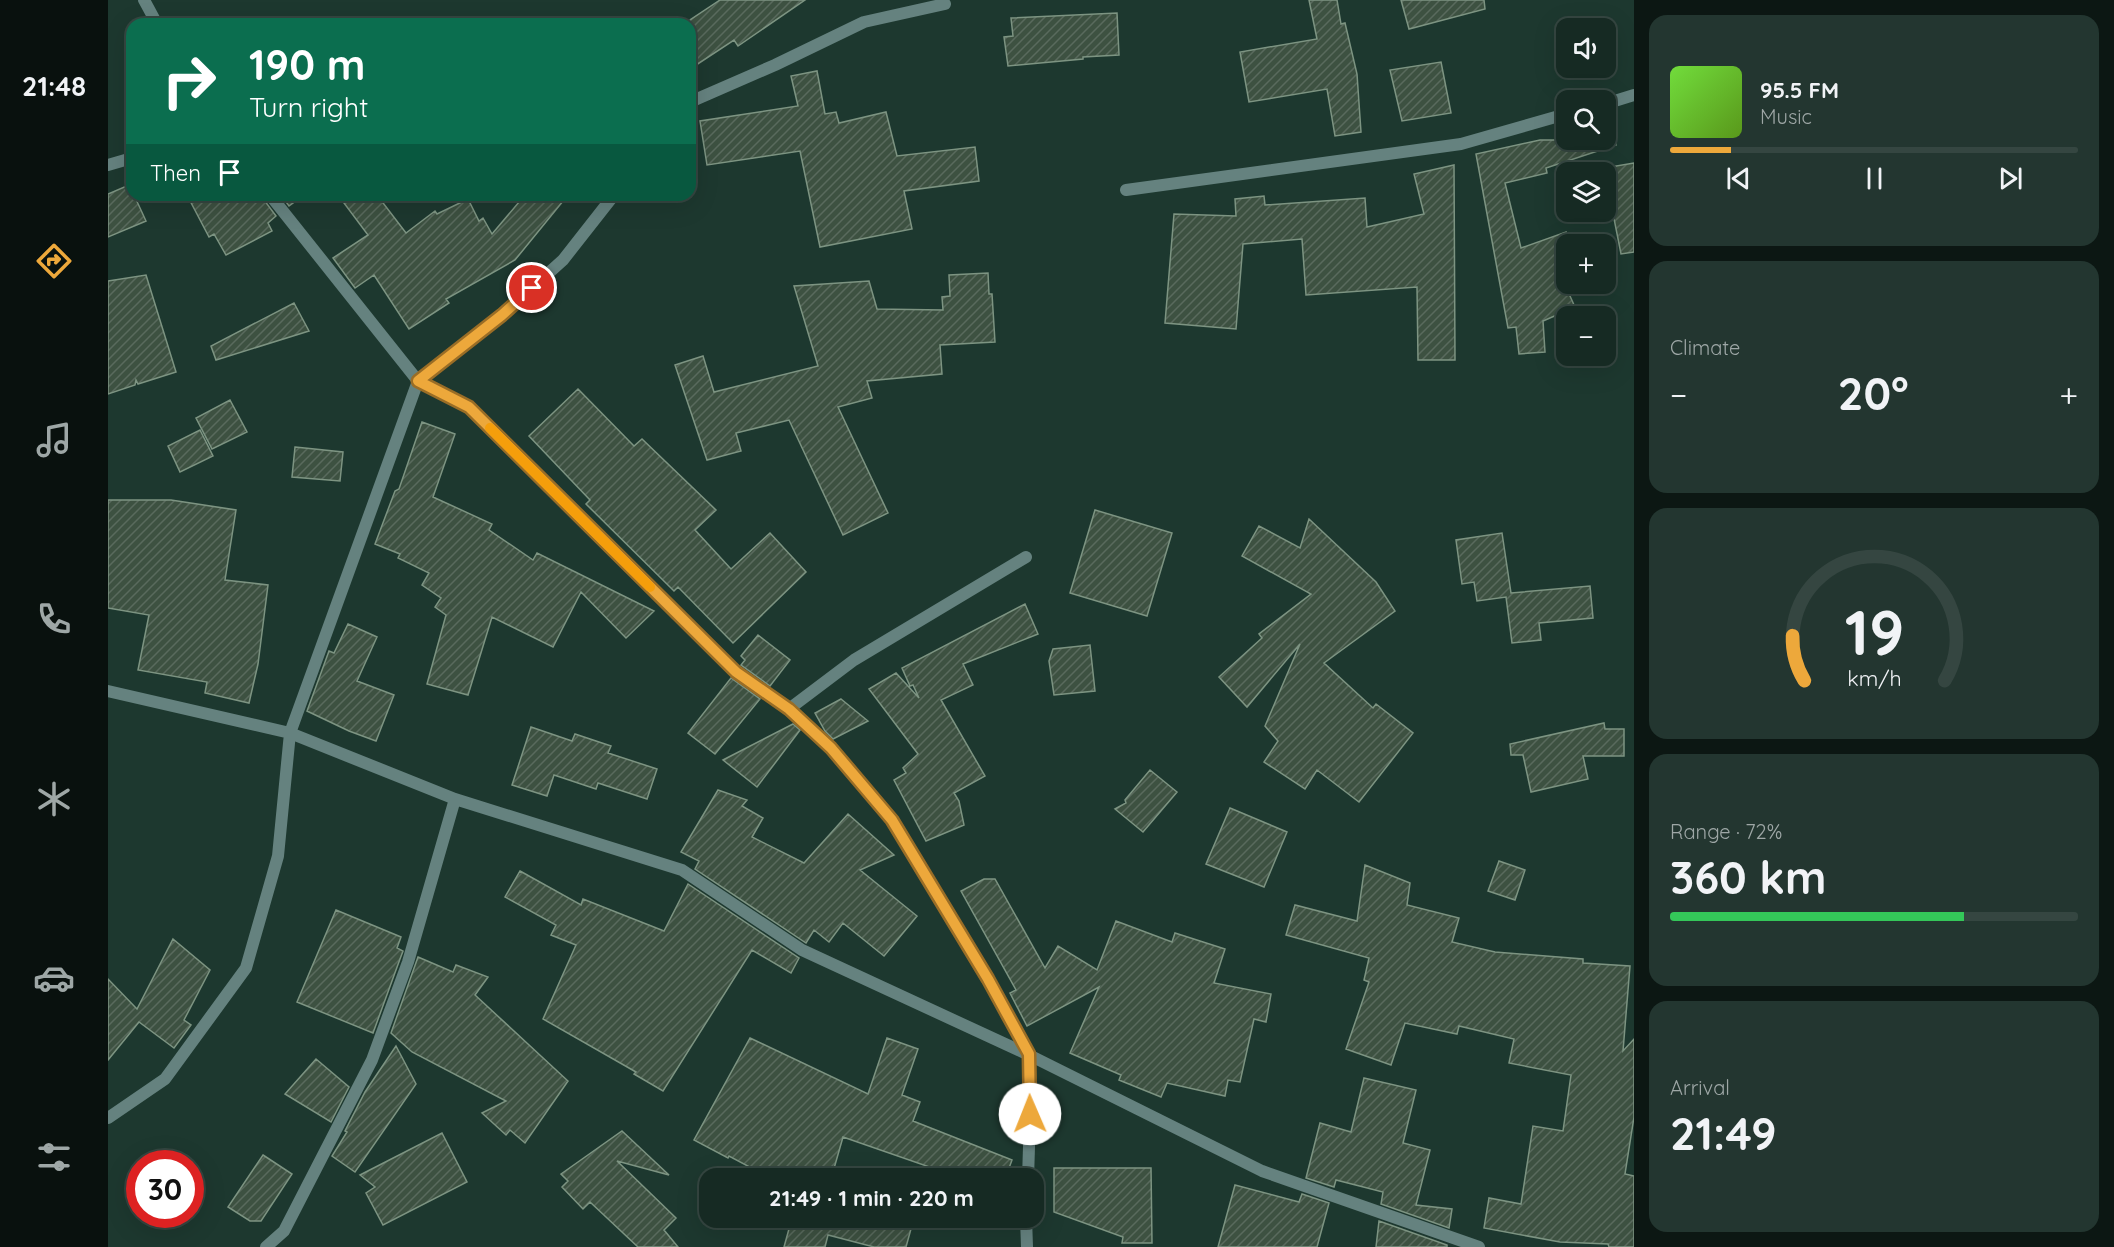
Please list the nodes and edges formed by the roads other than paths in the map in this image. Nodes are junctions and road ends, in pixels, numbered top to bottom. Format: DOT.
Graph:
graph roads {
  1 [pos="144,0"];
  2 [pos="945,4"];
  3 [pos="154,18"];
  4 [pos="1634,95"];
  5 [pos="696,99"];
  6 [pos="1616,101"];
  7 [pos="1556,117"];
  8 [pos="126,160"];
  9 [pos="108,165"];
  10 [pos="1126,190"];
  11 [pos="275,201"];
  12 [pos="609,201"];
  13 [pos="418,381"];
  14 [pos="1026,558"];
  15 [pos="108,691"];
  16 [pos="789,709"];
  17 [pos="290,733"];
  18 [pos="454,799"];
  19 [pos="1029,1054"];
  20 [pos="108,1118"];
  21 [pos="1028,1168"];
  22 [pos="1026,1228"];
  23 [pos="266,1247"];
  24 [pos="1027,1247"];
  25 [pos="1479,1247"];
  1 -- 3 [label="street"];
  2 -- 5 [label="street"];
  4 -- 6 [label="street"];
  7 -- 10 [label="street"];
  8 -- 9 [label="street"];
  11 -- 13 [label="street"];
  12 -- 13 [label="street"];
  13 -- 16 [label="street"];
  13 -- 17 [label="street"];
  14 -- 16 [label="street"];
  15 -- 17 [label="street"];
  16 -- 19 [label="street"];
  17 -- 18 [label="street"];
  17 -- 20 [label="street"];
  18 -- 19 [label="street"];
  18 -- 23 [label="street"];
  19 -- 21 [label="street"];
  19 -- 25 [label="street"];
  22 -- 24 [label="street"];
}
